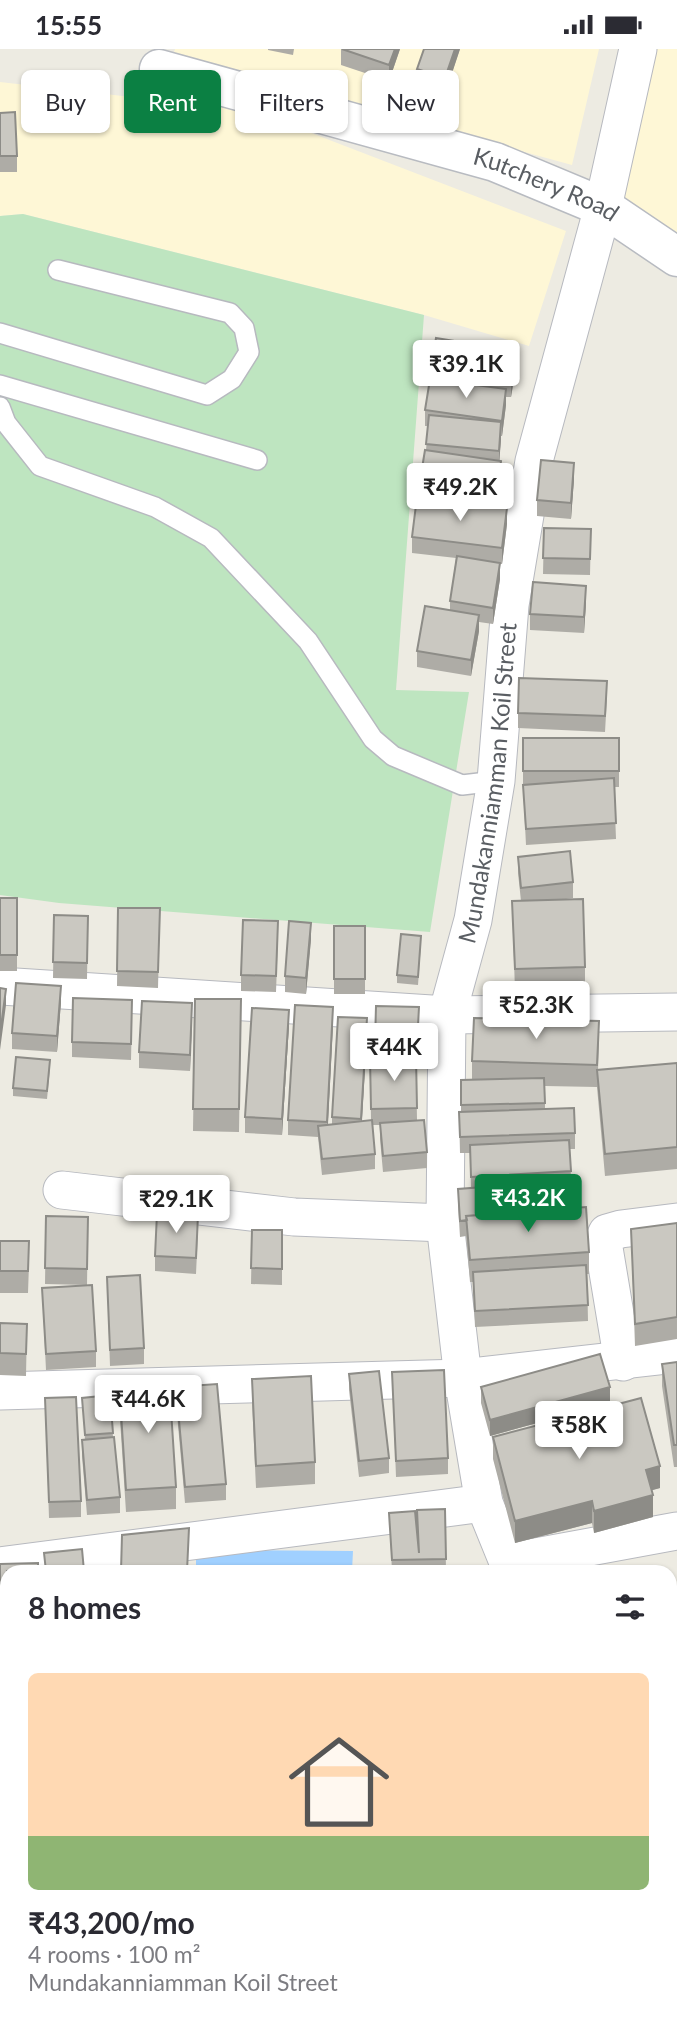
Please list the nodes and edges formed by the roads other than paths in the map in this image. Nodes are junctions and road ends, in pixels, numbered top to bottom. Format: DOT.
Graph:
graph roads {
  1 [pos="638,49"];
  2 [pos="160,59"];
  3 [pos="603,207"];
  4 [pos="677,257"];
  5 [pos="58,270"];
  6 [pos="0,333"];
  7 [pos="0,385"];
  8 [pos="0,407"];
  9 [pos="257,460"];
  10 [pos="496,781"];
  11 [pos="0,986"];
  12 [pos="677,1012"];
  13 [pos="447,1015"];
  14 [pos="62,1190"];
  15 [pos="677,1222"];
  16 [pos="445,1223"];
  17 [pos="677,1354"];
  18 [pos="623,1362"];
  19 [pos="463,1378"];
  20 [pos="0,1391"];
  21 [pos="484,1503"];
  22 [pos="677,1531"];
  23 [pos="8,1565"];
  24 [pos="508,1565"];
  25 [pos="518,1565"];
  1 -- 3 [label="street, Mundakanniamman Koil Street"];
  2 -- 3 [label="main road, Kutchery Road"];
  3 -- 4 [label="main road, Kutchery Road"];
  3 -- 10 [label="street, Mundakanniamman Koil Street"];
  5 -- 6 [label="lane"];
  7 -- 9 [label="lane"];
  8 -- 10 [label="lane"];
  10 -- 13 [label="street, Mundakanniamman Koil Street"];
  11 -- 13 [label="street"];
  12 -- 13 [label="street"];
  13 -- 16 [label="street, Mundakanniamman Koil Street"];
  14 -- 16 [label="street"];
  15 -- 18 [label="street"];
  16 -- 19 [label="street, Mundakanniamman Koil Street"];
  17 -- 18 [label="street"];
  18 -- 19 [label="street"];
  19 -- 20 [label="street"];
  19 -- 21 [label="street, Mundakanniamman Koil Street"];
  21 -- 23 [label="street"];
  21 -- 24 [label="street, Mundakanniamman Koil Street"];
  22 -- 25 [label="street"];
}
